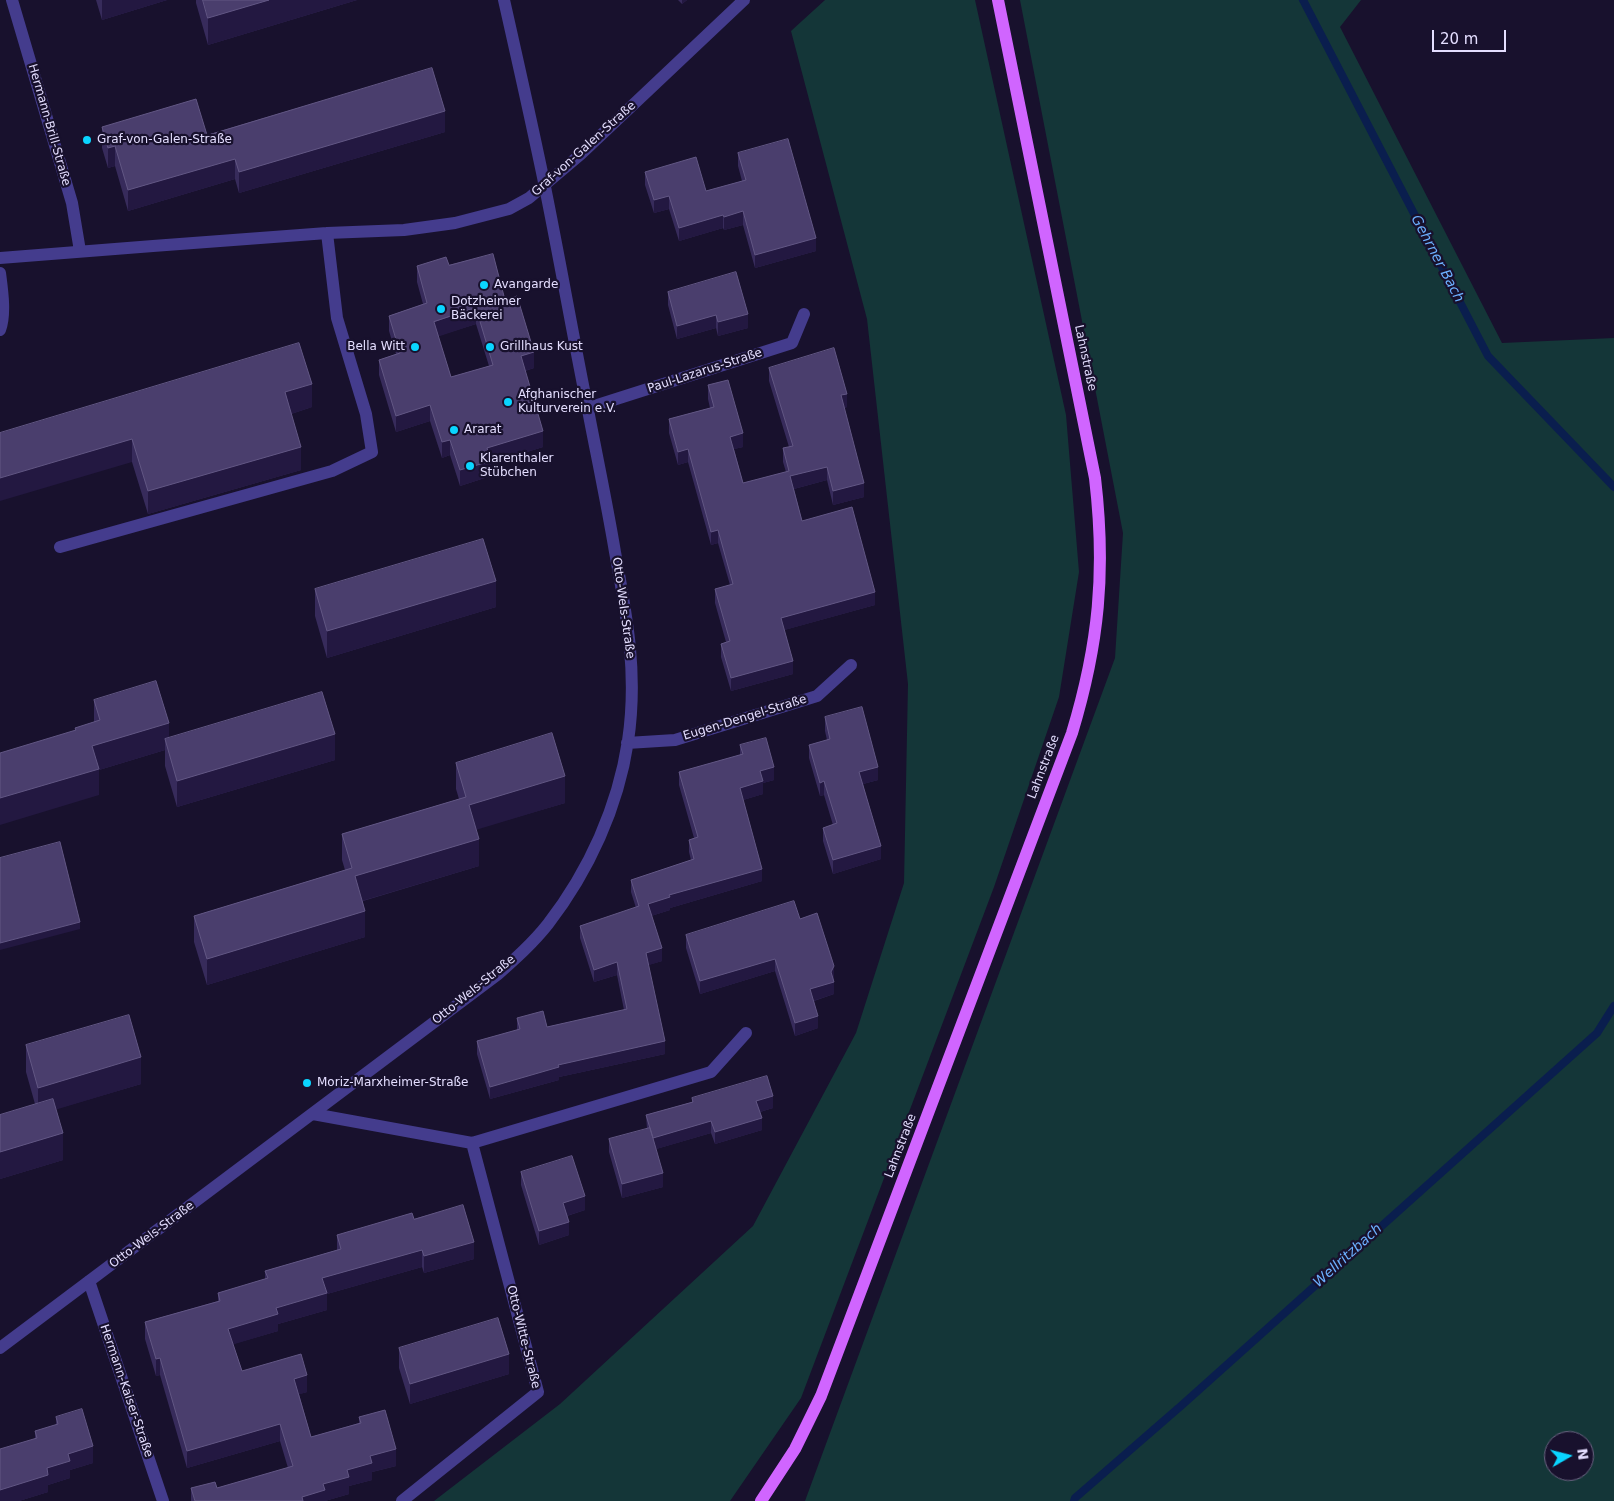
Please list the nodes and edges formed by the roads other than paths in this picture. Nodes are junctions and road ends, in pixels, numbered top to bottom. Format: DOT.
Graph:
graph roads {
  1 [pos="12,0"];
  2 [pos="504,0"];
  3 [pos="744,0"];
  4 [pos="998,0"];
  5 [pos="545,186"];
  6 [pos="327,233"];
  7 [pos="80,251"];
  8 [pos="0,258"];
  9 [pos="0,273"];
  10 [pos="804,314"];
  11 [pos="0,330"];
  12 [pos="588,408"];
  13 [pos="60,547"];
  14 [pos="851,665"];
  15 [pos="627,743"];
  16 [pos="746,1033"];
  17 [pos="313,1114"];
  18 [pos="472,1143"];
  19 [pos="89,1281"];
  20 [pos="0,1348"];
  21 [pos="163,1501"];
  22 [pos="402,1501"];
  23 [pos="761,1501"];
  1 -- 7 [label="street, Hermann-Brill-Straße"];
  2 -- 5 [label="street, Otto-Wels-Straße"];
  3 -- 5 [label="street, Graf-von-Galen-Straße"];
  4 -- 23 [label="main road, Lahnstraße"];
  5 -- 6 [label="street, Graf-von-Galen-Straße"];
  5 -- 12 [label="street, Otto-Wels-Straße"];
  6 -- 7 [label="street, Graf-von-Galen-Straße"];
  6 -- 13 [label="street"];
  7 -- 8 [label="street, Graf-von-Galen-Straße"];
  9 -- 11 [label="street"];
  10 -- 12 [label="street, Paul-Lazarus-Straße"];
  12 -- 15 [label="street, Otto-Wels-Straße"];
  14 -- 15 [label="street, Eugen-Dengel-Straße"];
  15 -- 17 [label="street, Otto-Wels-Straße"];
  16 -- 18 [label="street"];
  17 -- 18 [label="street"];
  17 -- 19 [label="street, Otto-Wels-Straße"];
  18 -- 22 [label="street, Otto-Witte-Straße"];
  19 -- 20 [label="street, Otto-Wels-Straße"];
  19 -- 21 [label="street, Hermann-Kaiser-Straße"];
}
